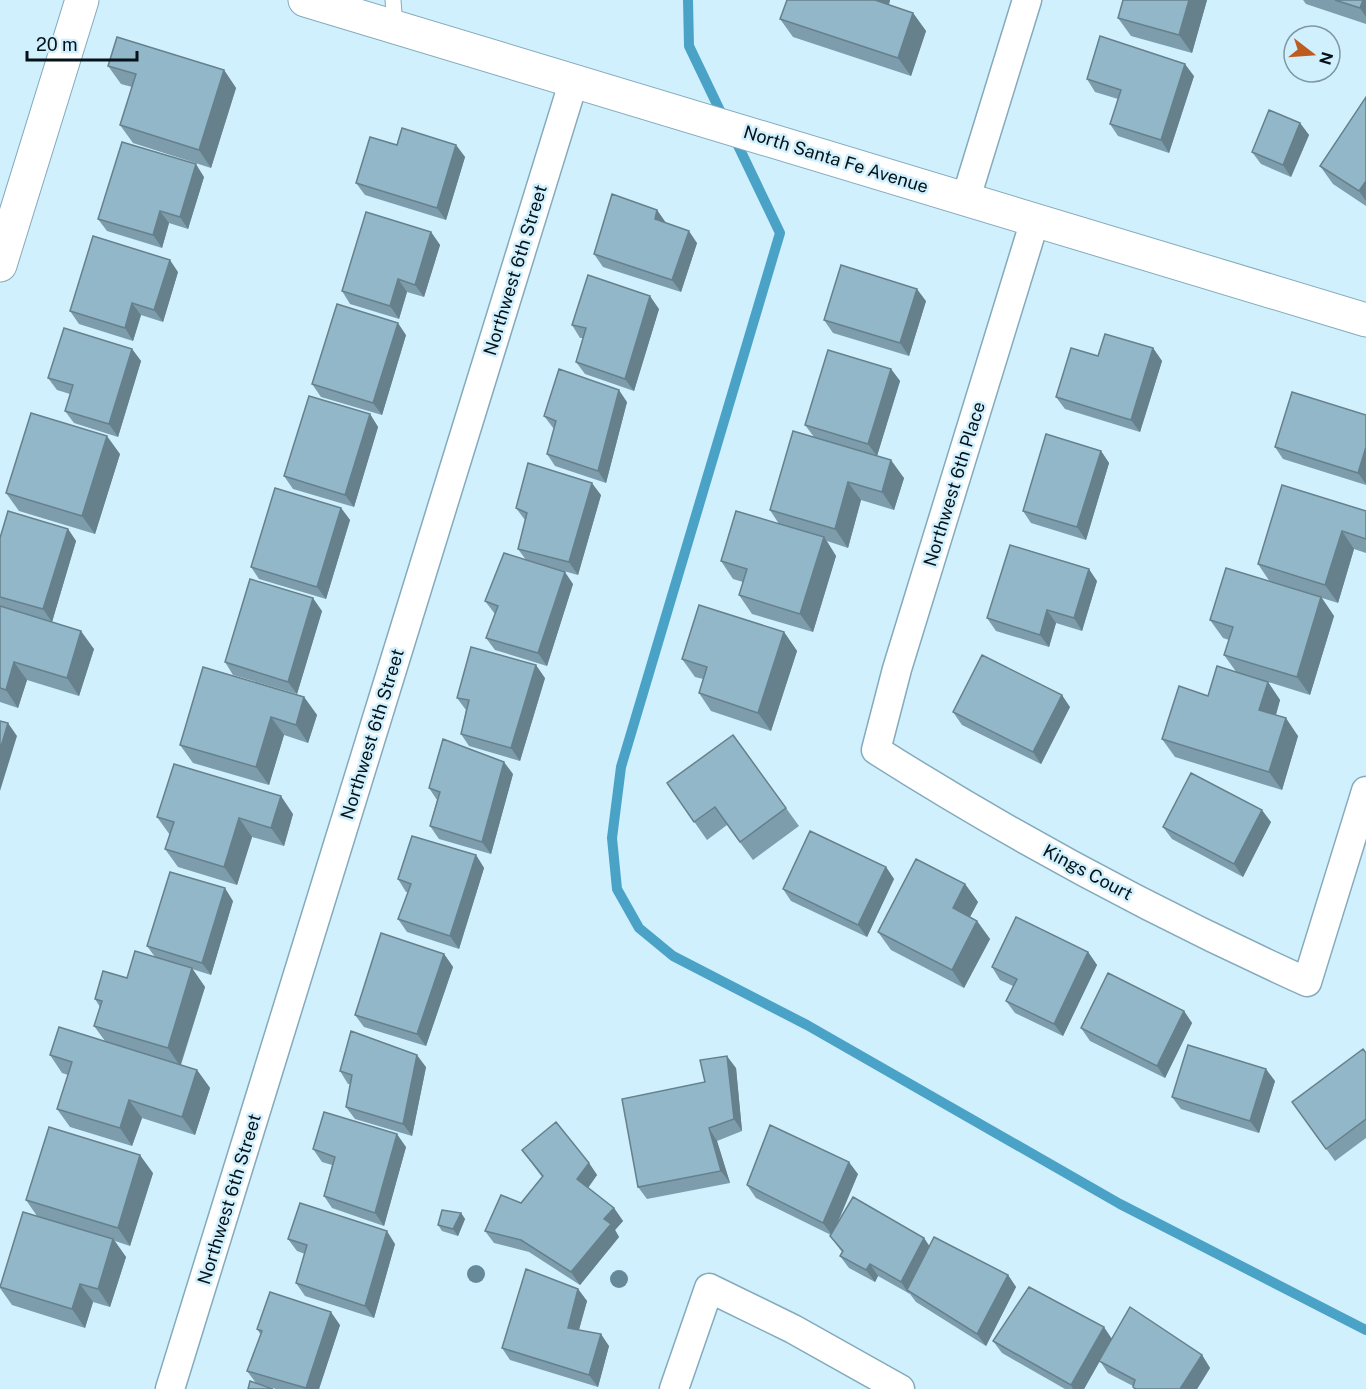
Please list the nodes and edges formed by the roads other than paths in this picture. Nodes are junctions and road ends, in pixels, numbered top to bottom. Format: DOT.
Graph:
graph roads {
  1 [pos="82,0"];
  2 [pos="305,0"];
  3 [pos="1027,0"];
  4 [pos="394,13"];
  5 [pos="574,80"];
  6 [pos="966,198"];
  7 [pos="1035,219"];
  8 [pos="0,265"];
  9 [pos="1366,320"];
  10 [pos="876,750"];
  11 [pos="1366,791"];
  12 [pos="170,1389"];
  13 [pos="674,1389"];
  14 [pos="900,1389"];
  1 -- 8 [label="main road"];
  2 -- 4 [label="main road, North Santa Fe Avenue"];
  3 -- 6 [label="street"];
  4 -- 5 [label="main road, North Santa Fe Avenue"];
  5 -- 6 [label="main road, North Santa Fe Avenue"];
  5 -- 12 [label="street, Northwest 6th Street"];
  6 -- 7 [label="main road, North Santa Fe Avenue"];
  7 -- 9 [label="main road, North Santa Fe Avenue"];
  7 -- 10 [label="street, Northwest 6th Place"];
  10 -- 11 [label="street, Kings Court"];
  13 -- 14 [label="street"];
}
